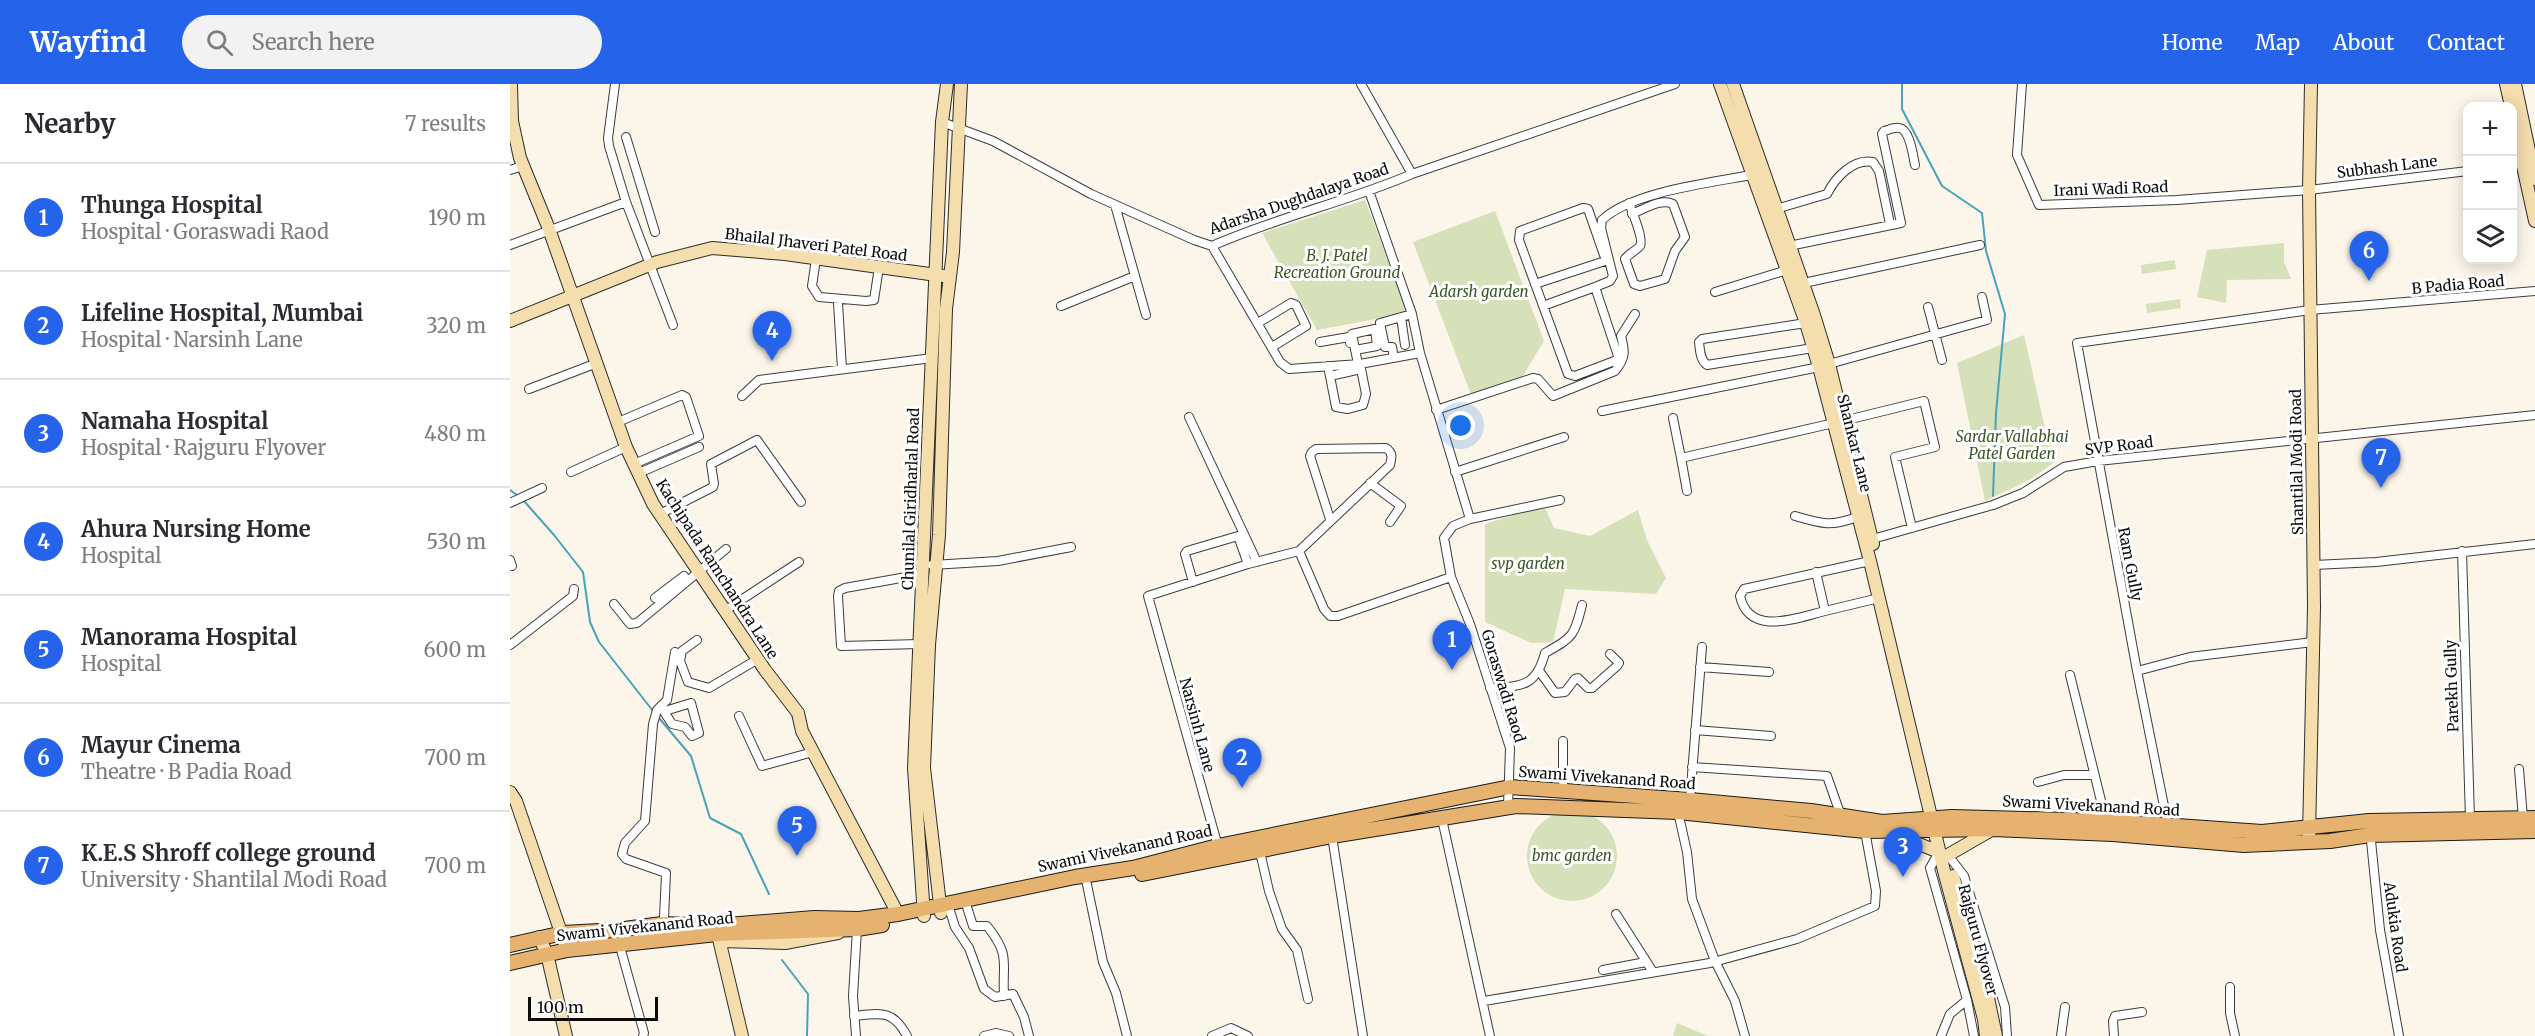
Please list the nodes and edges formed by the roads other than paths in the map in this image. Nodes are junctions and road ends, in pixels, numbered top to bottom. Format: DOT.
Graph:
graph roads {
  1 [pos="511,84"];
  2 [pos="615,84"];
  3 [pos="947,84"];
  4 [pos="961,84"];
  5 [pos="1361,84"];
  6 [pos="1675,84"];
  7 [pos="1720,84"];
  8 [pos="1733,84"];
  9 [pos="2022,84"];
  10 [pos="2311,84"];
  11 [pos="2506,84"];
  12 [pos="2515,84"];
  13 [pos="2510,102"];
  14 [pos="942,122"];
  15 [pos="958,128"];
  16 [pos="627,137"];
  17 [pos="2517,140"];
  18 [pos="2522,164"];
  19 [pos="1915,165"];
  20 [pos="523,166"];
  21 [pos="510,170"];
  22 [pos="2463,172"];
  23 [pos="1412,174"];
  24 [pos="1758,174"];
  25 [pos="2535,179"];
  26 [pos="2309,190"];
  27 [pos="1369,191"];
  28 [pos="626,202"];
  29 [pos="1629,203"];
  30 [pos="1115,205"];
  31 [pos="1776,209"];
  32 [pos="1632,214"];
  33 [pos="1607,215"];
  34 [pos="1597,218"];
  35 [pos="2535,221"];
  36 [pos="1890,224"];
  37 [pos="549,229"];
  38 [pos="655,232"];
  39 [pos="510,245"];
  40 [pos="1980,245"];
  41 [pos="1212,246"];
  42 [pos="1790,246"];
  43 [pos="816,259"];
  44 [pos="1608,260"];
  45 [pos="651,264"];
  46 [pos="879,267"];
  47 [pos="1787,270"];
  48 [pos="937,275"];
  49 [pos="1135,276"];
  50 [pos="951,277"];
  51 [pos="1535,284"];
  52 [pos="1798,284"];
  53 [pos="1595,288"];
  54 [pos="2535,291"];
  55 [pos="1715,292"];
  56 [pos="572,294"];
  57 [pos="1982,297"];
  58 [pos="838,303"];
  59 [pos="1062,306"];
  60 [pos="1543,306"];
  61 [pos="1928,307"];
  62 [pos="2310,310"];
  63 [pos="1412,314"];
  64 [pos="1635,314"];
  65 [pos="1146,315"];
  66 [pos="1401,317"];
  67 [pos="510,321"];
  68 [pos="1258,323"];
  69 [pos="1806,323"];
  70 [pos="673,325"];
  71 [pos="1935,334"];
  72 [pos="1320,342"];
  73 [pos="1398,346"];
  74 [pos="1272,347"];
  75 [pos="1375,347"];
  76 [pos="1813,348"];
  77 [pos="1355,350"];
  78 [pos="1420,353"];
  79 [pos="932,358"];
  80 [pos="1394,358"];
  81 [pos="1942,360"];
  82 [pos="1378,361"];
  83 [pos="597,363"];
  84 [pos="1359,365"];
  85 [pos="1328,366"];
  86 [pos="1824,366"];
  87 [pos="842,369"];
  88 [pos="1330,376"];
  89 [pos="529,390"];
  90 [pos="742,396"];
  91 [pos="1436,410"];
  92 [pos="1602,411"];
  93 [pos="2535,415"];
  94 [pos="1189,417"];
  95 [pos="1673,418"];
  96 [pos="618,422"];
  97 [pos="1838,422"];
  98 [pos="1564,437"];
  99 [pos="2312,439"];
  100 [pos="626,447"];
  101 [pos="699,447"];
  102 [pos="1681,458"];
  103 [pos="2098,461"];
  104 [pos="636,469"];
  105 [pos="571,472"];
  106 [pos="1455,472"];
  107 [pos="1370,483"];
  108 [pos="542,488"];
  109 [pos="1687,491"];
  110 [pos="1560,500"];
  111 [pos="510,502"];
  112 [pos="801,502"];
  113 [pos="660,514"];
  114 [pos="1796,516"];
  115 [pos="1857,517"];
  116 [pos="1330,519"];
  117 [pos="1470,519"];
  118 [pos="1390,522"];
  119 [pos="1912,528"];
  120 [pos="1868,540"];
  121 [pos="2535,544"];
  122 [pos="1071,547"];
  123 [pos="726,549"];
  124 [pos="1299,551"];
  125 [pos="2462,551"];
  126 [pos="1870,561"];
  127 [pos="799,562"];
  128 [pos="1257,562"];
  129 [pos="1248,564"];
  130 [pos="2314,565"];
  131 [pos="698,568"];
  132 [pos="927,568"];
  133 [pos="1816,572"];
  134 [pos="1451,577"];
  135 [pos="1193,582"];
  136 [pos="573,589"];
  137 [pos="742,593"];
  138 [pos="655,598"];
  139 [pos="1879,598"];
  140 [pos="614,604"];
  141 [pos="1582,605"];
  142 [pos="724,608"];
  143 [pos="1825,610"];
  144 [pos="698,640"];
  145 [pos="2313,642"];
  146 [pos="920,644"];
  147 [pos="510,645"];
  148 [pos="1702,647"];
  149 [pos="675,652"];
  150 [pos="1610,654"];
  151 [pos="758,659"];
  152 [pos="1700,667"];
  153 [pos="2137,671"];
  154 [pos="1540,672"];
  155 [pos="1769,672"];
  156 [pos="2070,675"];
  157 [pos="1490,688"];
  158 [pos="659,712"];
  159 [pos="739,716"];
  160 [pos="1695,730"];
  161 [pos="1771,736"];
  162 [pos="1563,741"];
  163 [pos="813,752"];
  164 [pos="1692,767"];
  165 [pos="2519,769"];
  166 [pos="2094,775"];
  167 [pos="2038,782"];
  168 [pos="1510,787"];
  169 [pos="1563,791"];
  170 [pos="510,792"];
  171 [pos="1690,800"];
  172 [pos="1508,807"];
  173 [pos="1678,812"];
  174 [pos="1841,816"];
  175 [pos="2529,818"];
  176 [pos="1442,819"];
  177 [pos="2470,819"];
  178 [pos="2106,821"];
  179 [pos="2369,821"];
  180 [pos="1938,823"];
  181 [pos="2168,826"];
  182 [pos="1993,829"];
  183 [pos="1865,831"];
  184 [pos="2535,831"];
  185 [pos="1889,832"];
  186 [pos="2309,834"];
  187 [pos="1332,836"];
  188 [pos="2370,836"];
  189 [pos="1260,852"];
  190 [pos="1220,853"];
  191 [pos="1944,854"];
  192 [pos="1949,874"];
  193 [pos="1085,879"];
  194 [pos="967,907"];
  195 [pos="944,910"];
  196 [pos="924,913"];
  197 [pos="898,914"];
  198 [pos="1616,914"];
  199 [pos="662,924"];
  200 [pos="857,929"];
  201 [pos="563,933"];
  202 [pos="717,934"];
  203 [pos="539,937"];
  204 [pos="618,937"];
  205 [pos="663,940"];
  206 [pos="510,945"];
  207 [pos="567,950"];
  208 [pos="547,954"];
  209 [pos="1715,961"];
  210 [pos="510,963"];
  211 [pos="1644,963"];
  212 [pos="1648,973"];
  213 [pos="1605,980"];
  214 [pos="2230,987"];
  215 [pos="1004,996"];
  216 [pos="1308,999"];
  217 [pos="1967,1000"];
  218 [pos="1484,1001"];
  219 [pos="2065,1007"];
  220 [pos="2142,1012"];
  221 [pos="854,1016"];
  222 [pos="566,1036"];
  223 [pos="643,1036"];
  224 [pos="742,1036"];
  225 [pos="856,1036"];
  226 [pos="908,1036"];
  227 [pos="984,1036"];
  228 [pos="1009,1036"];
  229 [pos="1029,1036"];
  230 [pos="1126,1036"];
  231 [pos="1212,1036"];
  232 [pos="1248,1036"];
  233 [pos="1363,1036"];
  234 [pos="1490,1036"];
  235 [pos="1745,1036"];
  236 [pos="1941,1036"];
  237 [pos="1974,1036"];
  238 [pos="1986,1036"];
  239 [pos="1996,1036"];
  240 [pos="2007,1036"];
  241 [pos="2061,1036"];
  242 [pos="2114,1036"];
  243 [pos="2235,1036"];
  244 [pos="2399,1036"];
  1 -- 20 [label="main road, Kachipada Ramchandra Lane"];
  2 -- 28 [label="street"];
  3 -- 14 [label="main road, Chunilal Giridharlal Road"];
  4 -- 15 [label="main road, Chunilal Giridharlal Road"];
  5 -- 23 [label="street"];
  6 -- 23 [label="street, Adarsha Dughdalaya Road"];
  7 -- 24 [label="main road, Shankar Lane"];
  8 -- 24 [label="main road, Shankar Lane"];
  9 -- 26 [label="street, Irani Wadi Road"];
  10 -- 26 [label="main road, Shantilal Modi Road"];
  11 -- 13 [label="main road"];
  12 -- 18 [label="main road"];
  14 -- 15 [label="street, Adarsha Dughdalaya Road"];
  14 -- 48 [label="main road, Chunilal Giridharlal Road"];
  15 -- 30 [label="street, Adarsha Dughdalaya Road"];
  15 -- 50 [label="main road, Chunilal Giridharlal Road"];
  16 -- 38 [label="street"];
  17 -- 18 [label="main road"];
  18 -- 25 [label="main road"];
  18 -- 35 [label="main road"];
  19 -- 36 [label="street"];
  20 -- 21 [label="street"];
  20 -- 37 [label="main road, Kachipada Ramchandra Lane"];
  22 -- 26 [label="street, Subhash Lane"];
  23 -- 27 [label="street, Adarsha Dughdalaya Road"];
  24 -- 29 [label="street"];
  24 -- 31 [label="main road, Shankar Lane"];
  24 -- 47 [label="main road, Shankar Lane"];
  26 -- 62 [label="main road, Shantilal Modi Road"];
  27 -- 41 [label="street, Adarsha Dughdalaya Road"];
  27 -- 63 [label="street"];
  28 -- 37 [label="street"];
  28 -- 45 [label="street"];
  29 -- 32 [label="street"];
  29 -- 33 [label="street"];
  30 -- 41 [label="street, Adarsha Dughdalaya Road"];
  30 -- 49 [label="street"];
  31 -- 36 [label="street"];
  31 -- 42 [label="main road, Shankar Lane"];
  32 -- 32 [label="street"];
  33 -- 34 [label="street"];
  33 -- 44 [label="street"];
  36 -- 42 [label="street"];
  37 -- 39 [label="street"];
  37 -- 56 [label="main road, Kachipada Ramchandra Lane"];
  40 -- 52 [label="street"];
  41 -- 68 [label="street"];
  42 -- 52 [label="main road, Shankar Lane"];
  43 -- 45 [label="main road, Bhailal Jhaveri Patel Road"];
  43 -- 46 [label="main road, Bhailal Jhaveri Patel Road"];
  43 -- 46 [label="street"];
  44 -- 51 [label="street"];
  44 -- 51 [label="street"];
  44 -- 53 [label="street"];
  45 -- 56 [label="main road, Bhailal Jhaveri Patel Road"];
  45 -- 70 [label="street"];
  46 -- 48 [label="main road, Bhailal Jhaveri Patel Road"];
  47 -- 52 [label="main road, Shankar Lane"];
  47 -- 55 [label="street"];
  48 -- 50 [label="main road, Bhailal Jhaveri Patel Road"];
  48 -- 79 [label="main road, Chunilal Giridharlal Road"];
  49 -- 59 [label="street"];
  49 -- 65 [label="street"];
  50 -- 132 [label="main road, Chunilal Giridharlal Road"];
  51 -- 60 [label="street"];
  52 -- 69 [label="main road, Shankar Lane"];
  52 -- 86 [label="main road, Shankar Lane"];
  53 -- 60 [label="street"];
  53 -- 60 [label="street"];
  54 -- 62 [label="street, B Padia Road"];
  56 -- 67 [label="main road, Bhailal Jhaveri Patel Road"];
  56 -- 83 [label="main road, Kachipada Ramchandra Lane"];
  57 -- 71 [label="street"];
  58 -- 87 [label="street"];
  61 -- 71 [label="street"];
  62 -- 99 [label="main road, Shantilal Modi Road"];
  62 -- 103 [label="street, B Padia Road"];
  63 -- 66 [label="street"];
  63 -- 78 [label="street"];
  64 -- 91 [label="street"];
  66 -- 73 [label="street"];
  66 -- 73 [label="street"];
  68 -- 74 [label="street"];
  68 -- 74 [label="street"];
  69 -- 76 [label="main road, Shankar Lane"];
  69 -- 76 [label="street"];
  71 -- 81 [label="street"];
  71 -- 86 [label="street"];
  72 -- 84 [label="street"];
  73 -- 80 [label="street"];
  74 -- 85 [label="street"];
  75 -- 77 [label="street"];
  75 -- 77 [label="street"];
  75 -- 82 [label="street"];
  76 -- 86 [label="main road, Shankar Lane"];
  77 -- 84 [label="street"];
  78 -- 80 [label="street"];
  78 -- 91 [label="street"];
  79 -- 87 [label="street"];
  79 -- 132 [label="main road, Chunilal Giridharlal Road"];
  80 -- 82 [label="street"];
  82 -- 84 [label="street"];
  83 -- 89 [label="street"];
  83 -- 96 [label="main road, Kachipada Ramchandra Lane"];
  84 -- 85 [label="street"];
  84 -- 88 [label="street"];
  84 -- 88 [label="street"];
  85 -- 88 [label="street"];
  86 -- 92 [label="street"];
  86 -- 97 [label="main road, Shankar Lane"];
  87 -- 90 [label="street"];
  91 -- 106 [label="street"];
  93 -- 99 [label="street, SVP Road"];
  94 -- 128 [label="street"];
  95 -- 102 [label="street"];
  96 -- 100 [label="main road, Kachipada Ramchandra Lane"];
  96 -- 104 [label="street"];
  97 -- 102 [label="street"];
  97 -- 115 [label="main road, Shankar Lane"];
  97 -- 119 [label="street"];
  97 -- 120 [label="main road, Shankar Lane"];
  98 -- 106 [label="street"];
  99 -- 103 [label="street, SVP Road"];
  99 -- 130 [label="main road, Shantilal Modi Road"];
  100 -- 104 [label="main road, Kachipada Ramchandra Lane"];
  100 -- 105 [label="street"];
  101 -- 104 [label="street"];
  102 -- 109 [label="street"];
  103 -- 119 [label="street, SVP Road"];
  103 -- 153 [label="street, Ram Gully"];
  104 -- 113 [label="main road, Kachipada Ramchandra Lane"];
  106 -- 117 [label="street"];
  107 -- 116 [label="street"];
  107 -- 116 [label="street"];
  107 -- 118 [label="street"];
  108 -- 111 [label="street"];
  110 -- 117 [label="street"];
  112 -- 113 [label="street"];
  113 -- 131 [label="main road, Kachipada Ramchandra Lane"];
  114 -- 115 [label="street"];
  115 -- 120 [label="main road, Shankar Lane"];
  116 -- 124 [label="street"];
  117 -- 134 [label="street, Goraswadi Raod"];
  119 -- 120 [label="street, SVP Road"];
  120 -- 126 [label="main road, Shankar Lane"];
  120 -- 180 [label="main road, Shankar Lane"];
  121 -- 125 [label="street"];
  122 -- 132 [label="street"];
  123 -- 131 [label="street"];
  124 -- 128 [label="street"];
  124 -- 134 [label="street"];
  125 -- 130 [label="street"];
  125 -- 177 [label="street, Parekh Gully"];
  126 -- 133 [label="street"];
  126 -- 139 [label="main road, Shankar Lane"];
  127 -- 142 [label="street"];
  128 -- 129 [label="street"];
  129 -- 135 [label="street"];
  129 -- 135 [label="street"];
  130 -- 145 [label="main road, Shantilal Modi Road"];
  131 -- 138 [label="street"];
  131 -- 140 [label="street"];
  131 -- 142 [label="main road, Kachipada Ramchandra Lane"];
  132 -- 146 [label="main road, Chunilal Giridharlal Road"];
  132 -- 146 [label="street"];
  132 -- 195 [label="main road, Chunilal Giridharlal Road"];
  133 -- 143 [label="street"];
  133 -- 143 [label="street"];
  134 -- 157 [label="street, Goraswadi Raod"];
  135 -- 190 [label="street, Narsinh Lane"];
  136 -- 147 [label="street"];
  137 -- 142 [label="street"];
  139 -- 143 [label="street"];
  139 -- 180 [label="main road, Shankar Lane"];
  141 -- 154 [label="street"];
  142 -- 151 [label="main road, Kachipada Ramchandra Lane"];
  144 -- 151 [label="street"];
  145 -- 153 [label="street"];
  145 -- 186 [label="main road, Shantilal Modi Road"];
  146 -- 196 [label="main road, Chunilal Giridharlal Road"];
  148 -- 152 [label="street"];
  149 -- 158 [label="street"];
  150 -- 154 [label="street"];
  151 -- 163 [label="main road, Kachipada Ramchandra Lane"];
  152 -- 155 [label="street"];
  152 -- 160 [label="street"];
  153 -- 181 [label="street, Ram Gully"];
  154 -- 157 [label="street"];
  156 -- 166 [label="street"];
  157 -- 168 [label="street, Goraswadi Raod"];
  158 -- 158 [label="street"];
  158 -- 199 [label="street"];
  159 -- 163 [label="street"];
  160 -- 161 [label="street"];
  160 -- 164 [label="street"];
  162 -- 169 [label="street"];
  163 -- 197 [label="main road, Kachipada Ramchandra Lane"];
  164 -- 171 [label="street"];
  164 -- 174 [label="street"];
  165 -- 175 [label="street"];
  166 -- 167 [label="street"];
  166 -- 178 [label="street"];
  168 -- 169 [label="main road, Swami Vivekanand Road"];
  168 -- 172 [label="street, Goraswadi Raod"];
  168 -- 190 [label="main road, Swami Vivekanand Road"];
  169 -- 171 [label="main road, Swami Vivekanand Road"];
  170 -- 201 [label="main road"];
  171 -- 174 [label="main road, Swami Vivekanand Road"];
  172 -- 173 [label="main road, Swami Vivekanand Road"];
  172 -- 176 [label="main road, Swami Vivekanand Road"];
  173 -- 183 [label="main road, Swami Vivekanand Road"];
  173 -- 209 [label="street"];
  174 -- 180 [label="main road, Swami Vivekanand Road"];
  175 -- 177 [label="main road, Swami Vivekanand Road"];
  176 -- 187 [label="main road, Swami Vivekanand Road"];
  176 -- 218 [label="street"];
  177 -- 179 [label="main road, Swami Vivekanand Road"];
  178 -- 180 [label="main road, Swami Vivekanand Road"];
  178 -- 181 [label="main road, Swami Vivekanand Road"];
  179 -- 186 [label="main road, Swami Vivekanand Road"];
  179 -- 188 [label="street, Adukia Road"];
  180 -- 182 [label="main road, Swami Vivekanand Road"];
  180 -- 185 [label="main road, Swami Vivekanand Road"];
  180 -- 191 [label="main road, Rajguru Flyover"];
  181 -- 186 [label="main road, Swami Vivekanand Road"];
  182 -- 186 [label="main road, Swami Vivekanand Road"];
  182 -- 191 [label="main road"];
  183 -- 185 [label="main road, Swami Vivekanand Road"];
  183 -- 209 [label="street"];
  184 -- 188 [label="main road, Swami Vivekanand Road"];
  185 -- 191 [label="main road"];
  186 -- 188 [label="main road, Swami Vivekanand Road"];
  187 -- 189 [label="main road, Swami Vivekanand Road"];
  187 -- 233 [label="street"];
  188 -- 244 [label="street, Adukia Road"];
  189 -- 190 [label="main road, Swami Vivekanand Road"];
  189 -- 216 [label="street"];
  190 -- 193 [label="main road, Swami Vivekanand Road"];
  191 -- 192 [label="main road, Rajguru Flyover"];
  191 -- 217 [label="street"];
  191 -- 240 [label="street"];
  192 -- 238 [label="main road, Rajguru Flyover"];
  192 -- 239 [label="main road, Rajguru Flyover"];
  193 -- 194 [label="main road, Swami Vivekanand Road"];
  193 -- 195 [label="main road, Swami Vivekanand Road"];
  193 -- 230 [label="street"];
  194 -- 195 [label="main road, Swami Vivekanand Road"];
  194 -- 215 [label="street"];
  195 -- 196 [label="main road, Swami Vivekanand Road"];
  195 -- 215 [label="street"];
  196 -- 197 [label="main road, Swami Vivekanand Road"];
  196 -- 200 [label="main road, Swami Vivekanand Road"];
  197 -- 202 [label="main road, Swami Vivekanand Road"];
  198 -- 211 [label="street"];
  199 -- 202 [label="main road, Swami Vivekanand Road"];
  199 -- 204 [label="main road, Swami Vivekanand Road"];
  199 -- 205 [label="street"];
  200 -- 202 [label="main road, Swami Vivekanand Road"];
  200 -- 202 [label="main road, Swami Vivekanand Road"];
  200 -- 221 [label="street"];
  201 -- 203 [label="main road, Swami Vivekanand Road"];
  201 -- 204 [label="main road, Swami Vivekanand Road"];
  201 -- 207 [label="main road"];
  202 -- 205 [label="main road, Swami Vivekanand Road"];
  202 -- 224 [label="main road"];
  203 -- 206 [label="main road, Swami Vivekanand Road"];
  203 -- 208 [label="main road"];
  204 -- 205 [label="main road, Swami Vivekanand Road"];
  204 -- 207 [label="main road, Swami Vivekanand Road"];
  204 -- 223 [label="street"];
  207 -- 208 [label="main road, Swami Vivekanand Road"];
  208 -- 210 [label="main road, Swami Vivekanand Road"];
  208 -- 222 [label="main road"];
  209 -- 212 [label="street"];
  209 -- 235 [label="street"];
  211 -- 212 [label="street"];
  211 -- 213 [label="street"];
  212 -- 213 [label="street"];
  213 -- 218 [label="street"];
  214 -- 243 [label="street"];
  215 -- 229 [label="street"];
  217 -- 236 [label="street"];
  217 -- 237 [label="street"];
  218 -- 234 [label="street"];
  219 -- 241 [label="street"];
  220 -- 242 [label="street"];
  221 -- 225 [label="street"];
  221 -- 226 [label="street"];
  227 -- 228 [label="street"];
  231 -- 232 [label="street"];
}
